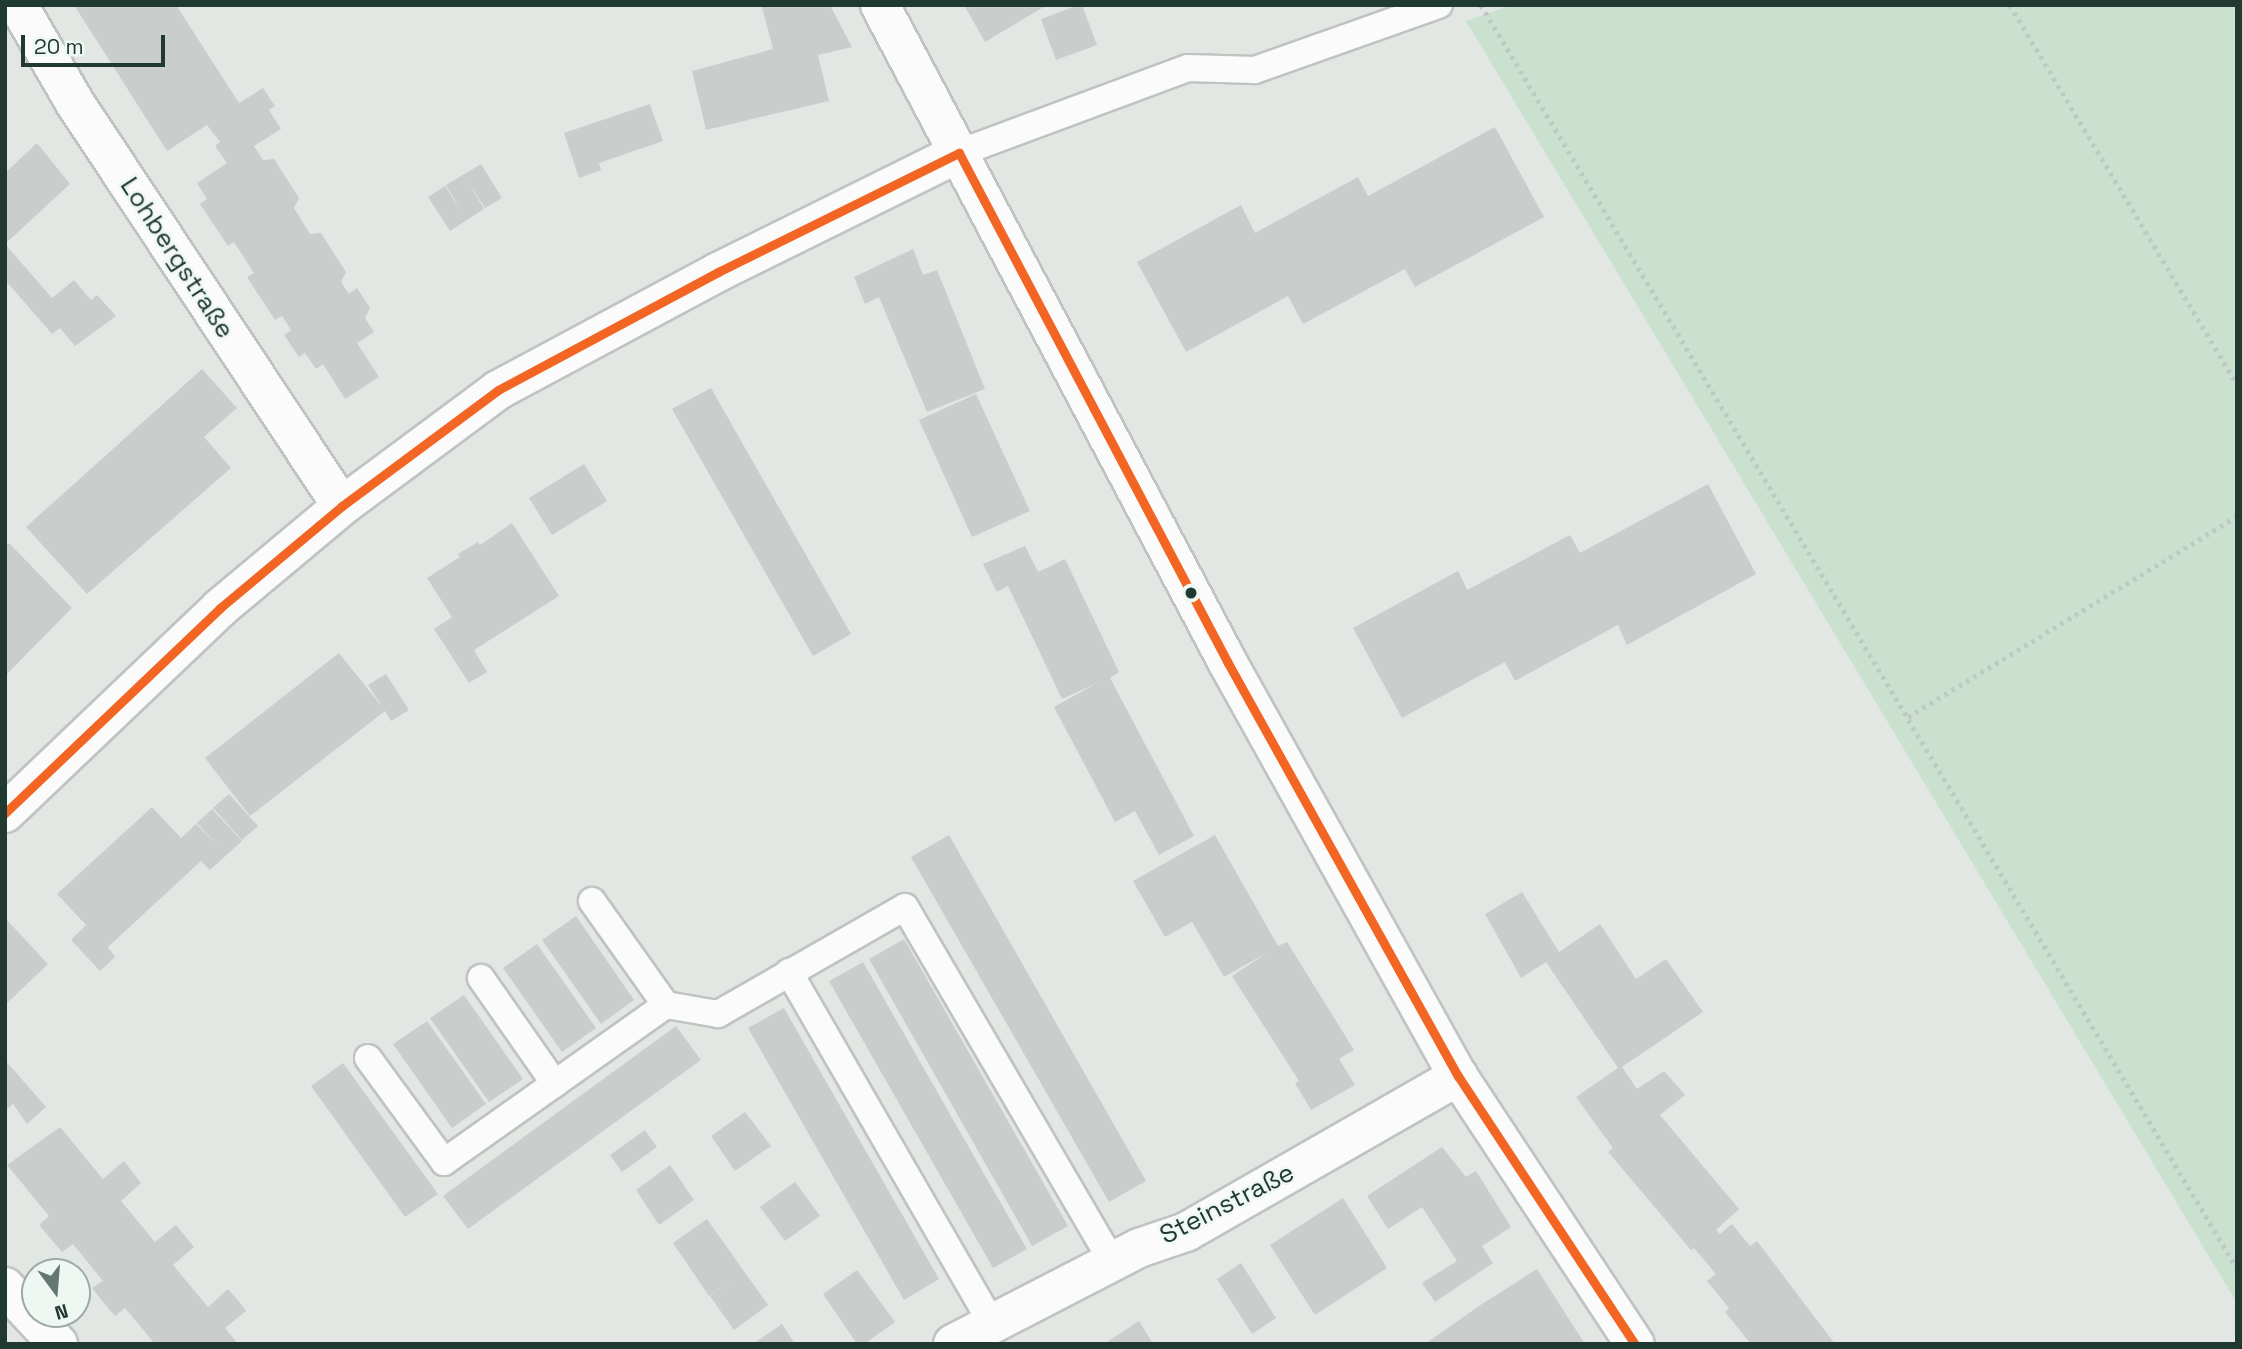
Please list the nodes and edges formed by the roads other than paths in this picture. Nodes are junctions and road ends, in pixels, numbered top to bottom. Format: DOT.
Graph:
graph roads {
  1 [pos="18,5"];
  2 [pos="880,5"];
  3 [pos="1439,5"];
  4 [pos="959,153"];
  5 [pos="342,506"];
  6 [pos="5,813"];
  7 [pos="592,901"];
  8 [pos="789,972"];
  9 [pos="481,978"];
  10 [pos="666,1005"];
  11 [pos="368,1058"];
  12 [pos="1458,1076"];
  13 [pos="555,1084"];
  14 [pos="1112,1261"];
  15 [pos="5,1287"];
  16 [pos="992,1323"];
  17 [pos="58,1344"];
  18 [pos="953,1344"];
  19 [pos="1635,1344"];
  1 -- 5 [label="street, Lohbergstraße"];
  2 -- 4 [label="street"];
  3 -- 4 [label="lane"];
  4 -- 5 [label="street"];
  4 -- 12 [label="street"];
  5 -- 6 [label="street"];
  7 -- 10 [label="lane"];
  8 -- 10 [label="lane"];
  8 -- 14 [label="lane"];
  8 -- 16 [label="lane"];
  9 -- 13 [label="lane"];
  10 -- 13 [label="lane"];
  11 -- 13 [label="lane"];
  12 -- 14 [label="street, Steinstraße"];
  12 -- 19 [label="street"];
  14 -- 16 [label="street, Steinstraße"];
  15 -- 17 [label="street"];
  16 -- 18 [label="street, Steinstraße"];
}
